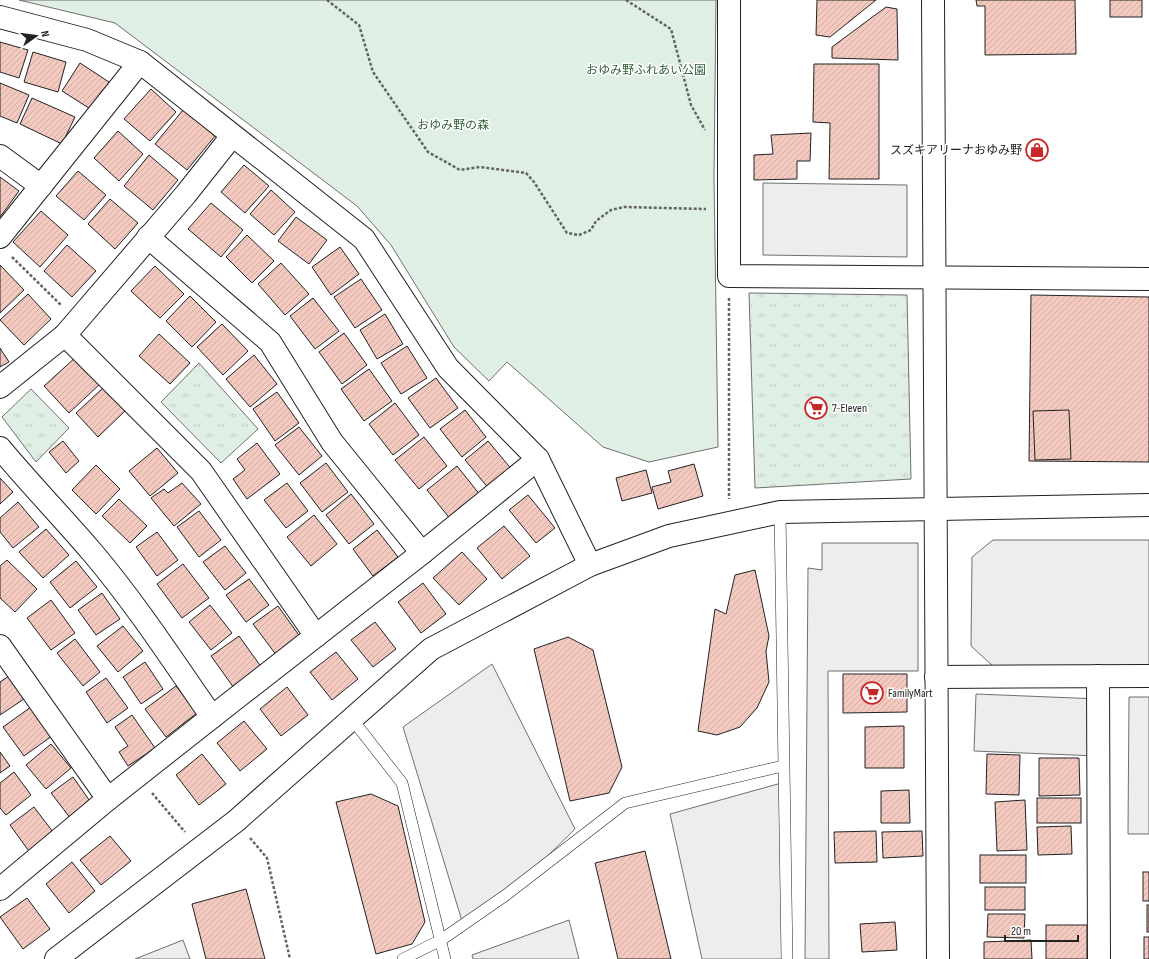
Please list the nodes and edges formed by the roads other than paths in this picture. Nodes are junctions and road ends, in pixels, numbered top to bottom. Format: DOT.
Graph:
graph roads {
  1 [pos="729,0"];
  2 [pos="933,0"];
  3 [pos="0,17"];
  4 [pos="140,62"];
  5 [pos="232,136"];
  6 [pos="0,156"];
  7 [pos="41,186"];
  8 [pos="0,237"];
  9 [pos="148,237"];
  10 [pos="934,278"];
  11 [pos="1149,279"];
  12 [pos="71,328"];
  13 [pos="0,387"];
  14 [pos="0,448"];
  15 [pos="538,459"];
  16 [pos="1149,505"];
  17 [pos="935,510"];
  18 [pos="780,512"];
  19 [pos="422,553"];
  20 [pos="590,565"];
  21 [pos="316,636"];
  22 [pos="0,646"];
  23 [pos="1098,676"];
  24 [pos="1149,676"];
  25 [pos="936,677"];
  26 [pos="212,717"];
  27 [pos="352,719"];
  28 [pos="783,766"];
  29 [pos="108,800"];
  30 [pos="3,881"];
  31 [pos="441,940"];
  32 [pos="56,959"];
  33 [pos="403,959"];
  34 [pos="445,959"];
  35 [pos="787,959"];
  36 [pos="938,959"];
  37 [pos="1099,959"];
  1 -- 10 [label="street"];
  2 -- 10 [label="street"];
  3 -- 4 [label="street"];
  4 -- 5 [label="street"];
  4 -- 7 [label="street"];
  5 -- 9 [label="street"];
  5 -- 15 [label="street"];
  6 -- 7 [label="street"];
  7 -- 8 [label="street"];
  9 -- 12 [label="street"];
  9 -- 19 [label="street"];
  10 -- 11 [label="street"];
  10 -- 17 [label="street"];
  12 -- 13 [label="street"];
  12 -- 21 [label="street"];
  14 -- 26 [label="street"];
  15 -- 19 [label="street"];
  15 -- 20 [label="street"];
  16 -- 17 [label="street"];
  17 -- 18 [label="street"];
  17 -- 25 [label="street"];
  18 -- 20 [label="street"];
  18 -- 28 [label="lane"];
  19 -- 21 [label="street"];
  20 -- 27 [label="street"];
  21 -- 26 [label="street"];
  22 -- 29 [label="street"];
  23 -- 24 [label="street"];
  23 -- 25 [label="street"];
  23 -- 37 [label="street"];
  25 -- 36 [label="street"];
  26 -- 29 [label="street"];
  27 -- 31 [label="lane"];
  27 -- 32 [label="street"];
  28 -- 31 [label="lane"];
  28 -- 35 [label="lane"];
  29 -- 30 [label="street"];
  31 -- 33 [label="lane"];
  31 -- 34 [label="lane"];
}
